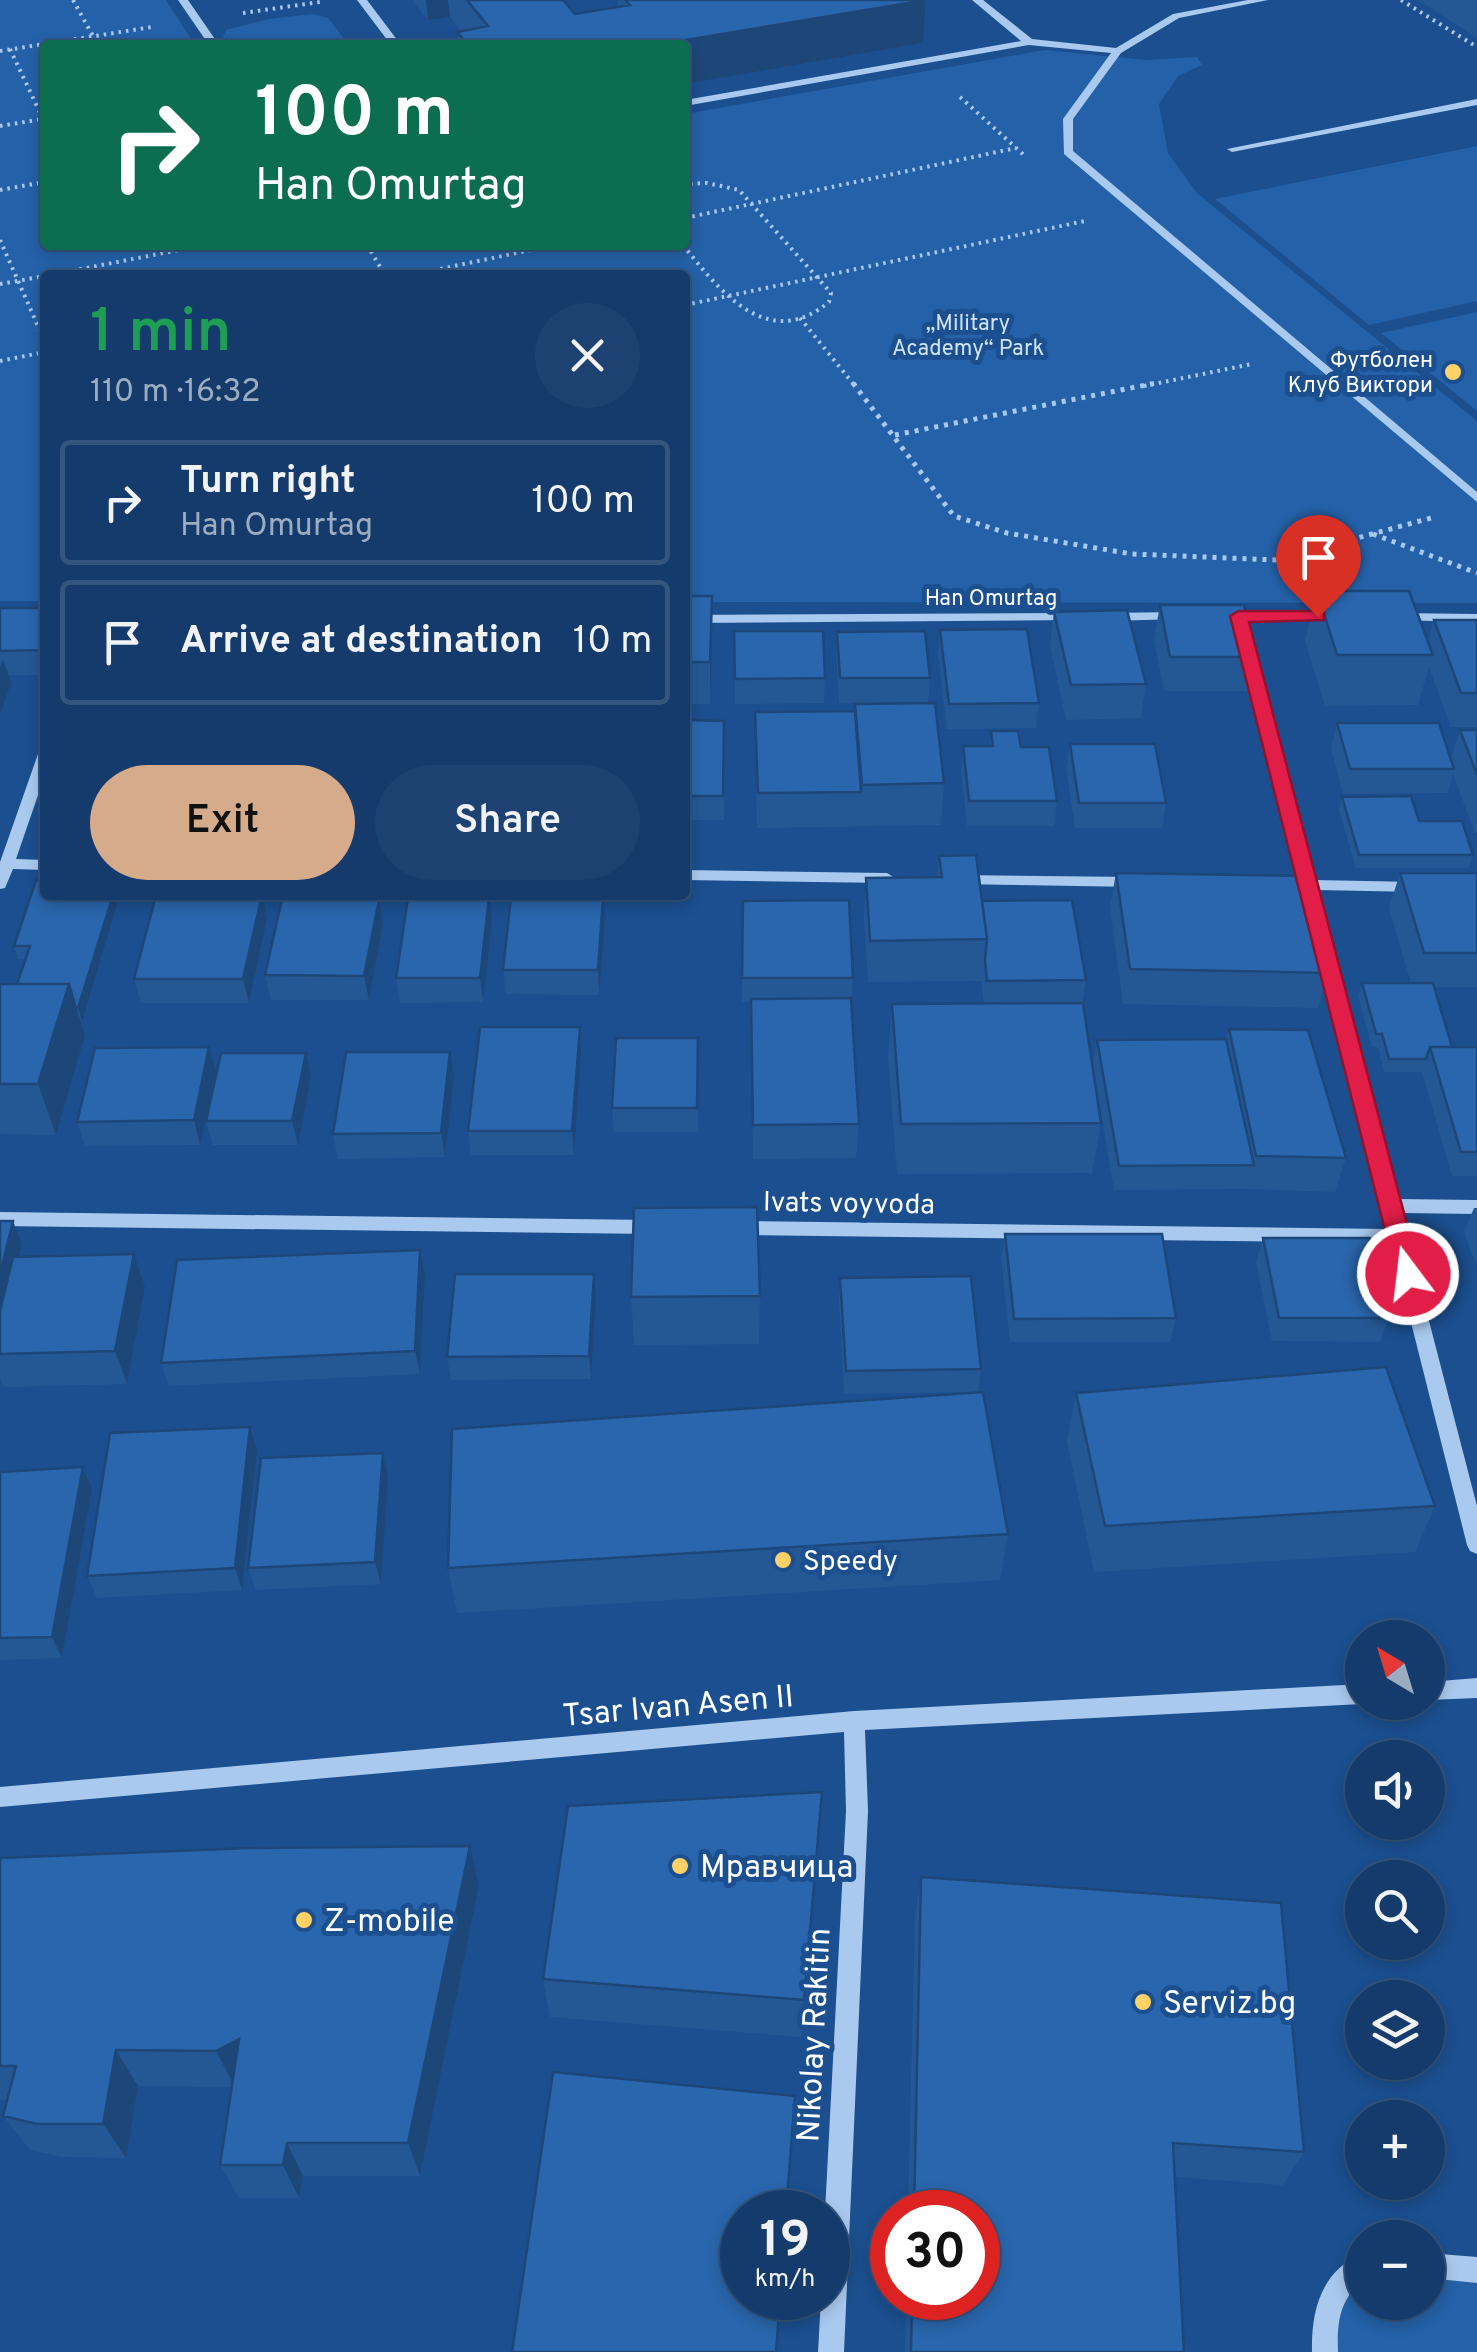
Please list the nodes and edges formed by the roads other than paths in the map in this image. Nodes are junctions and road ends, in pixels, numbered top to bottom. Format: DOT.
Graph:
graph roads {
  1 [pos="183,0"];
  2 [pos="362,0"];
  3 [pos="978,0"];
  4 [pos="1263,0"];
  5 [pos="211,40"];
  6 [pos="392,40"];
  7 [pos="1028,42"];
  8 [pos="1118,52"];
  9 [pos="690,102"];
  10 [pos="1477,102"];
  11 [pos="1232,149"];
  12 [pos="1477,498"];
  13 [pos="1239,616"];
  14 [pos="1358,617"];
  15 [pos="1378,617"];
  16 [pos="1477,618"];
  17 [pos="690,619"];
  18 [pos="40,768"];
  19 [pos="7,864"];
  20 [pos="40,865"];
  21 [pos="690,875"];
  22 [pos="899,879"];
  23 [pos="938,879"];
  24 [pos="1152,883"];
  25 [pos="0,884"];
  26 [pos="1288,885"];
  27 [pos="1307,885"];
  28 [pos="1439,887"];
  29 [pos="1390,1206"];
  30 [pos="1477,1207"];
  31 [pos="0,1219"];
  32 [pos="679,1227"];
  33 [pos="719,1228"];
  34 [pos="1398,1236"];
  35 [pos="1477,1545"];
  36 [pos="1477,1688"];
  37 [pos="1445,1690"];
  38 [pos="1345,1695"];
  39 [pos="854,1721"];
  40 [pos="0,1796"];
  41 [pos="1445,2267"];
  42 [pos="1477,2270"];
  43 [pos="1345,2276"];
  44 [pos="831,2352"];
  45 [pos="1325,2352"];
  1 -- 5 [label="street"];
  2 -- 6 [label="street"];
  3 -- 7 [label="street"];
  4 -- 8 [label="street"];
  7 -- 8 [label="street"];
  7 -- 9 [label="street"];
  8 -- 12 [label="street"];
  10 -- 11 [label="street"];
  13 -- 14 [label="street, Han Omurtag"];
  13 -- 17 [label="street, Han Omurtag"];
  13 -- 27 [label="street"];
  15 -- 16 [label="street"];
  18 -- 19 [label="street"];
  19 -- 20 [label="street"];
  19 -- 25 [label="street"];
  21 -- 22 [label="street"];
  23 -- 24 [label="street"];
  26 -- 27 [label="street"];
  27 -- 28 [label="street"];
  27 -- 29 [label="street"];
  29 -- 30 [label="street"];
  29 -- 34 [label="street"];
  31 -- 32 [label="street"];
  33 -- 34 [label="street, Ivats voyvoda"];
  34 -- 35 [label="street"];
  36 -- 37 [label="street"];
  38 -- 39 [label="street, Tsar Ivan Asen II"];
  39 -- 40 [label="street, Tsar Ivan Asen II"];
  39 -- 44 [label="street, Nikolay Rakitin"];
  41 -- 42 [label="street"];
  43 -- 45 [label="street"];
}
